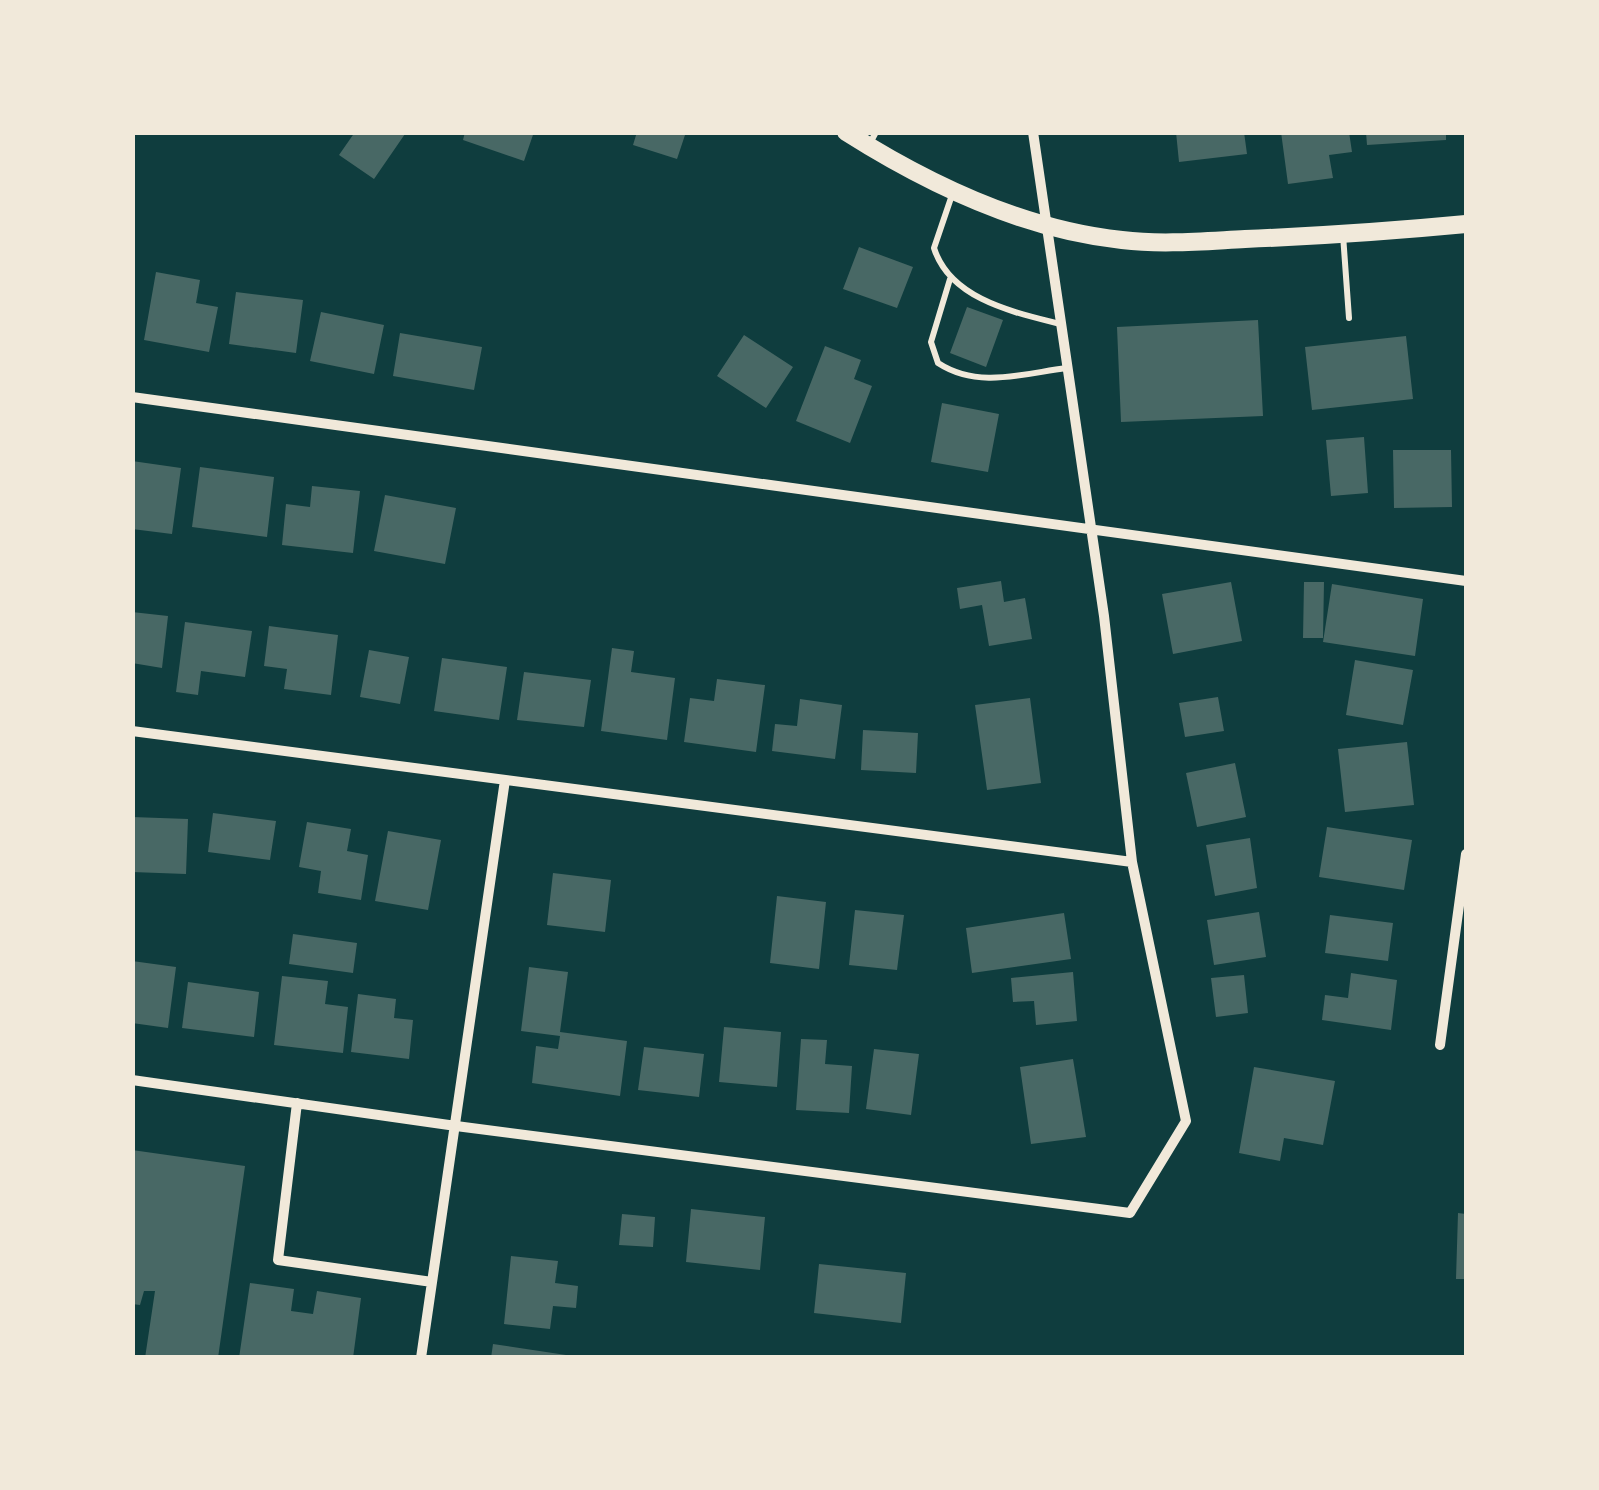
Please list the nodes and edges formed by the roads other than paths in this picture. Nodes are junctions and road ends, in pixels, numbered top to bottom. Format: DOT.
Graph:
graph roads {
  1 [pos="846,132"];
  2 [pos="1033,132"];
  3 [pos="872,139"];
  4 [pos="954,190"];
  5 [pos="1466,224"];
  6 [pos="1048,225"];
  7 [pos="1343,235"];
  8 [pos="950,279"];
  9 [pos="1349,318"];
  10 [pos="1060,324"];
  11 [pos="1066,368"];
  12 [pos="132,397"];
  13 [pos="1089,527"];
  14 [pos="1466,581"];
  15 [pos="132,731"];
  16 [pos="505,780"];
  17 [pos="1466,854"];
  18 [pos="1132,862"];
  19 [pos="1440,1045"];
  20 [pos="132,1080"];
  21 [pos="298,1103"];
  22 [pos="456,1126"];
  23 [pos="432,1282"];
  24 [pos="421,1358"];
  1 -- 3 [label="main road"];
  2 -- 6 [label="street"];
  3 -- 4 [label="main road"];
  4 -- 6 [label="main road"];
  4 -- 8 [label="lane"];
  5 -- 7 [label="main road"];
  6 -- 7 [label="main road"];
  6 -- 10 [label="street"];
  7 -- 9 [label="lane"];
  8 -- 10 [label="lane"];
  8 -- 11 [label="lane"];
  10 -- 11 [label="street"];
  11 -- 13 [label="street"];
  12 -- 13 [label="street"];
  13 -- 14 [label="street"];
  13 -- 18 [label="street"];
  15 -- 16 [label="street"];
  16 -- 18 [label="street"];
  16 -- 22 [label="street"];
  17 -- 19 [label="street"];
  18 -- 22 [label="street"];
  20 -- 21 [label="street"];
  21 -- 22 [label="street"];
  21 -- 23 [label="street"];
  22 -- 23 [label="street"];
  23 -- 24 [label="street"];
}
